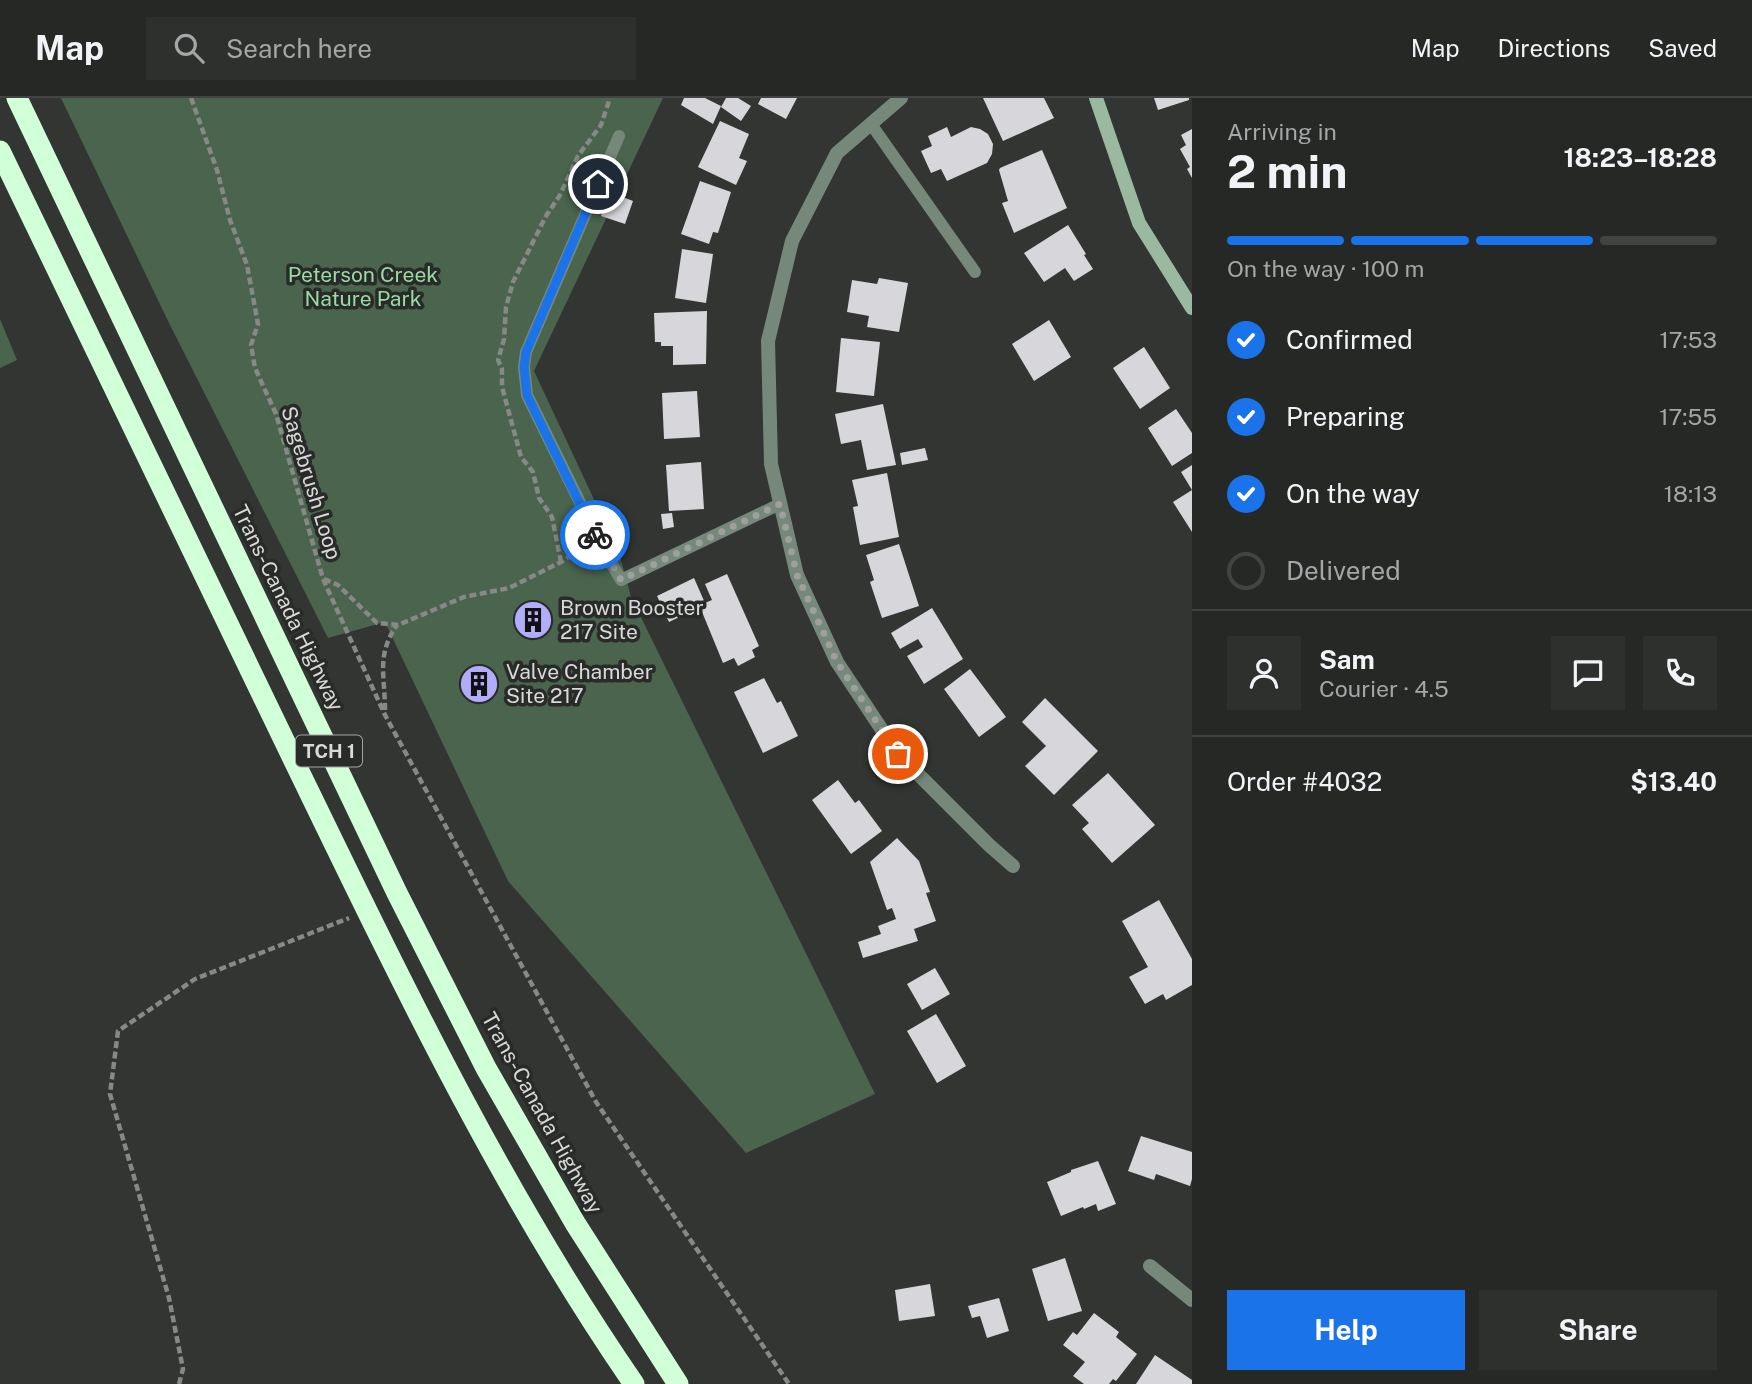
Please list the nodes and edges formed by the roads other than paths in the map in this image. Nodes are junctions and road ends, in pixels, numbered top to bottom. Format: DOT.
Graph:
graph roads {
  1 [pos="17,98"];
  2 [pos="901,98"];
  3 [pos="1096,98"];
  4 [pos="871,124"];
  5 [pos="619,136"];
  6 [pos="0,152"];
  7 [pos="975,272"];
  8 [pos="1192,308"];
  9 [pos="780,504"];
  10 [pos="1013,866"];
  11 [pos="1150,1266"];
  12 [pos="1192,1300"];
  13 [pos="634,1384"];
  14 [pos="678,1384"];
  1 -- 14 [label="highway, Trans-Canada Highway / TCH 1"];
  2 -- 4 [label="street"];
  3 -- 8 [label="street"];
  4 -- 7 [label="lane"];
  4 -- 9 [label="street"];
  5 -- 9 [label="lane"];
  6 -- 13 [label="highway, TCH 1"];
  9 -- 10 [label="street"];
  11 -- 12 [label="street"];
}
